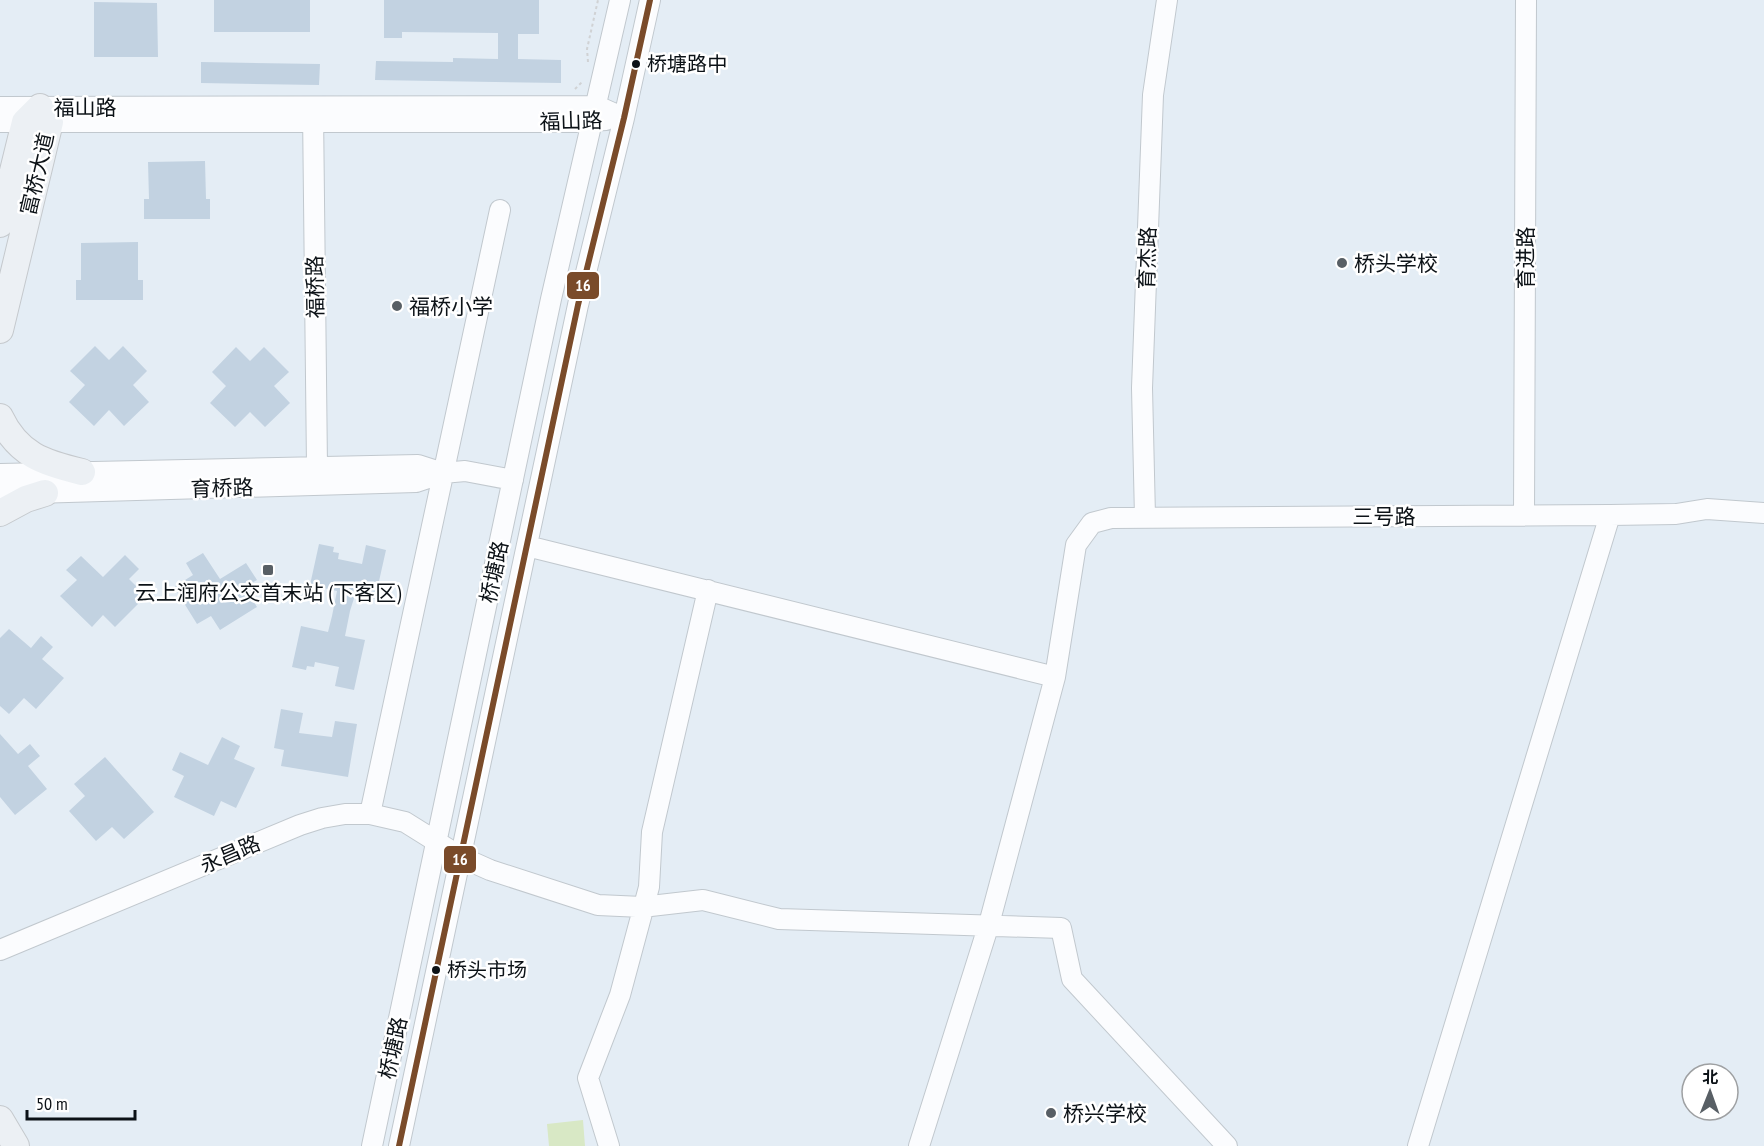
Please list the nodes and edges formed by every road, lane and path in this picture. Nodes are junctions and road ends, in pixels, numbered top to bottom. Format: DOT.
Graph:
graph roads {
  1 [pos="598,0"];
  2 [pos="620,0"];
  3 [pos="650,0"];
  4 [pos="1167,0"];
  5 [pos="1526,0"];
  6 [pos="588,66"];
  7 [pos="588,75"];
  8 [pos="565,89"];
  9 [pos="0,107"];
  10 [pos="313,114"];
  11 [pos="595,114"];
  12 [pos="29,118"];
  13 [pos="624,118"];
  14 [pos="500,210"];
  15 [pos="0,224"];
  16 [pos="0,330"];
  17 [pos="0,417"];
  18 [pos="317,467"];
  19 [pos="82,472"];
  20 [pos="443,473"];
  21 [pos="0,474"];
  22 [pos="513,480"];
  23 [pos="45,493"];
  24 [pos="0,494"];
  25 [pos="0,513"];
  26 [pos="1756,513"];
  27 [pos="1524,515"];
  28 [pos="1610,515"];
  29 [pos="1144,517"];
  30 [pos="527,546"];
  31 [pos="708,590"];
  32 [pos="1055,677"];
  33 [pos="370,814"];
  34 [pos="437,841"];
  35 [pos="460,857"];
  36 [pos="642,907"];
  37 [pos="989,924"];
  38 [pos="0,950"];
  39 [pos="0,1119"];
  40 [pos="16,1146"];
  41 [pos="372,1146"];
  42 [pos="399,1146"];
  43 [pos="609,1146"];
  44 [pos="919,1146"];
  45 [pos="1227,1146"];
  46 [pos="1418,1146"];
  1 -- 6 [label="path"];
  2 -- 11 [label="street, 桥塘路"];
  3 -- 13 [label="street, 桥塘路"];
  4 -- 29 [label="street, 育杰路"];
  5 -- 27 [label="street, 育进路"];
  7 -- 8 [label="path"];
  9 -- 12 [label="street, 福山路"];
  10 -- 11 [label="street, 福山路"];
  10 -- 12 [label="street, 福山路"];
  10 -- 18 [label="street, 福桥路"];
  11 -- 13 [label="street, 福山路"];
  11 -- 22 [label="street, 桥塘路"];
  12 -- 15 [label="main road, 富桥大道"];
  12 -- 16 [label="main road, 富桥大道"];
  13 -- 30 [label="street, 桥塘路"];
  14 -- 20 [label="street"];
  17 -- 19 [label="main road"];
  18 -- 19 [label="street, 育桥路"];
  18 -- 20 [label="street, 育桥路"];
  19 -- 21 [label="street, 育桥路"];
  20 -- 22 [label="street, 育桥路"];
  20 -- 23 [label="street, 育桥路"];
  20 -- 33 [label="street"];
  22 -- 34 [label="street, 桥塘路"];
  23 -- 24 [label="street, 育桥路"];
  23 -- 25 [label="main road"];
  26 -- 28 [label="street, 三号路"];
  27 -- 28 [label="street, 三号路"];
  27 -- 29 [label="street, 三号路"];
  28 -- 46 [label="street"];
  29 -- 32 [label="street, 三号路"];
  30 -- 31 [label="street"];
  30 -- 35 [label="street, 桥塘路"];
  31 -- 32 [label="street"];
  31 -- 36 [label="street"];
  32 -- 37 [label="street"];
  33 -- 34 [label="street, 永昌路"];
  33 -- 38 [label="street, 永昌路"];
  34 -- 35 [label="street, 永昌路"];
  34 -- 41 [label="street, 桥塘路"];
  35 -- 36 [label="street, 永昌路"];
  35 -- 42 [label="street, 桥塘路"];
  36 -- 37 [label="street, 永昌路"];
  36 -- 43 [label="street"];
  37 -- 44 [label="street"];
  37 -- 45 [label="street, 永昌路"];
  39 -- 40 [label="main road"];
}
